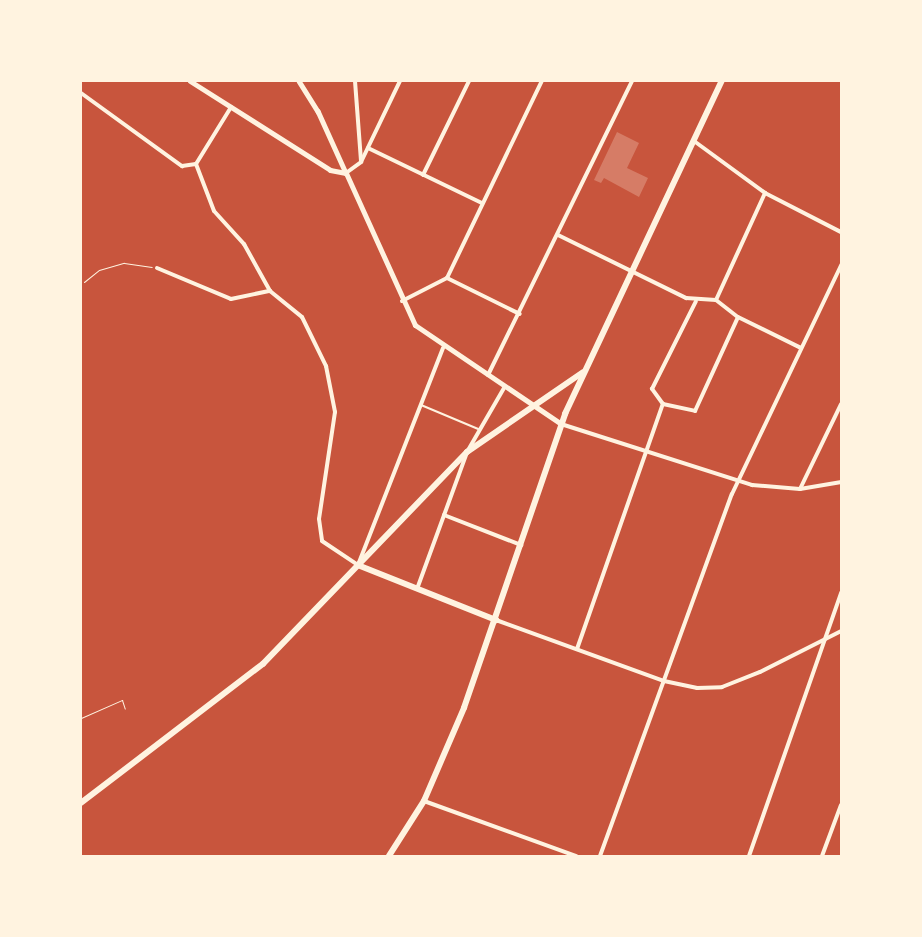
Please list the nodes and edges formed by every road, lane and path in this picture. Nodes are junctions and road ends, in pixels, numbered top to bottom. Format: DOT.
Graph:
graph roads {
  1 [pos="190,81"];
  2 [pos="299,81"];
  3 [pos="355,81"];
  4 [pos="400,81"];
  5 [pos="469,81"];
  6 [pos="542,81"];
  7 [pos="632,81"];
  8 [pos="722,81"];
  9 [pos="81,93"];
  10 [pos="231,107"];
  11 [pos="694,141"];
  12 [pos="368,148"];
  13 [pos="361,162"];
  14 [pos="196,164"];
  15 [pos="346,173"];
  16 [pos="423,175"];
  17 [pos="765,194"];
  18 [pos="482,203"];
  19 [pos="841,232"];
  20 [pos="558,235"];
  21 [pos="841,265"];
  22 [pos="157,268"];
  23 [pos="630,270"];
  24 [pos="447,278"];
  25 [pos="84,282"];
  26 [pos="270,291"];
  27 [pos="716,300"];
  28 [pos="402,301"];
  29 [pos="696,301"];
  30 [pos="520,314"];
  31 [pos="738,317"];
  32 [pos="443,348"];
  33 [pos="801,348"];
  34 [pos="582,373"];
  35 [pos="487,376"];
  36 [pos="504,388"];
  37 [pos="663,404"];
  38 [pos="841,404"];
  39 [pos="421,406"];
  40 [pos="533,407"];
  41 [pos="561,424"];
  42 [pos="478,430"];
  43 [pos="466,452"];
  44 [pos="645,454"];
  45 [pos="737,481"];
  46 [pos="841,482"];
  47 [pos="800,490"];
  48 [pos="444,515"];
  49 [pos="522,545"];
  50 [pos="358,565"];
  51 [pos="417,589"];
  52 [pos="841,593"];
  53 [pos="496,620"];
  54 [pos="841,631"];
  55 [pos="828,635"];
  56 [pos="577,649"];
  57 [pos="664,681"];
  58 [pos="125,709"];
  59 [pos="81,718"];
  60 [pos="424,801"];
  61 [pos="81,803"];
  62 [pos="841,805"];
  63 [pos="389,856"];
  64 [pos="576,856"];
  65 [pos="600,856"];
  66 [pos="749,856"];
  67 [pos="822,856"];
  1 -- 10 [label="main road"];
  2 -- 15 [label="street"];
  3 -- 13 [label="street"];
  4 -- 12 [label="street"];
  5 -- 16 [label="street"];
  6 -- 18 [label="street"];
  7 -- 20 [label="street"];
  8 -- 11 [label="main road"];
  9 -- 14 [label="street"];
  10 -- 14 [label="street"];
  10 -- 15 [label="main road"];
  11 -- 17 [label="street"];
  11 -- 23 [label="main road"];
  12 -- 13 [label="street"];
  12 -- 16 [label="street"];
  13 -- 15 [label="street"];
  14 -- 26 [label="street"];
  15 -- 28 [label="main road"];
  16 -- 18 [label="street"];
  17 -- 19 [label="street"];
  17 -- 27 [label="street"];
  18 -- 24 [label="street"];
  20 -- 23 [label="street"];
  20 -- 30 [label="street"];
  21 -- 33 [label="street"];
  22 -- 25 [label="path"];
  22 -- 26 [label="street"];
  23 -- 29 [label="street"];
  23 -- 34 [label="main road"];
  24 -- 28 [label="street"];
  24 -- 30 [label="street"];
  26 -- 50 [label="street"];
  27 -- 29 [label="street"];
  27 -- 31 [label="street"];
  28 -- 32 [label="main road"];
  29 -- 37 [label="street"];
  30 -- 35 [label="street"];
  31 -- 33 [label="street"];
  31 -- 37 [label="street"];
  32 -- 35 [label="main road"];
  32 -- 39 [label="street"];
  33 -- 45 [label="street"];
  34 -- 40 [label="main road"];
  34 -- 41 [label="main road"];
  35 -- 36 [label="main road"];
  36 -- 40 [label="main road"];
  36 -- 42 [label="street"];
  37 -- 44 [label="street"];
  38 -- 47 [label="street"];
  39 -- 42 [label="lane"];
  39 -- 50 [label="street"];
  40 -- 41 [label="main road"];
  40 -- 43 [label="main road"];
  41 -- 44 [label="street"];
  41 -- 49 [label="main road"];
  42 -- 43 [label="street"];
  43 -- 48 [label="street"];
  43 -- 50 [label="main road"];
  44 -- 45 [label="street"];
  44 -- 56 [label="street"];
  45 -- 47 [label="street"];
  45 -- 57 [label="street"];
  46 -- 47 [label="street"];
  48 -- 49 [label="street"];
  48 -- 51 [label="street"];
  49 -- 53 [label="main road"];
  50 -- 51 [label="main road"];
  50 -- 61 [label="main road"];
  51 -- 53 [label="main road"];
  52 -- 55 [label="street"];
  53 -- 56 [label="street"];
  53 -- 60 [label="main road"];
  54 -- 55 [label="street"];
  55 -- 57 [label="street"];
  55 -- 66 [label="street"];
  56 -- 57 [label="street"];
  57 -- 65 [label="street"];
  58 -- 59 [label="path"];
  60 -- 63 [label="main road"];
  60 -- 64 [label="street"];
  62 -- 67 [label="street"];
}
